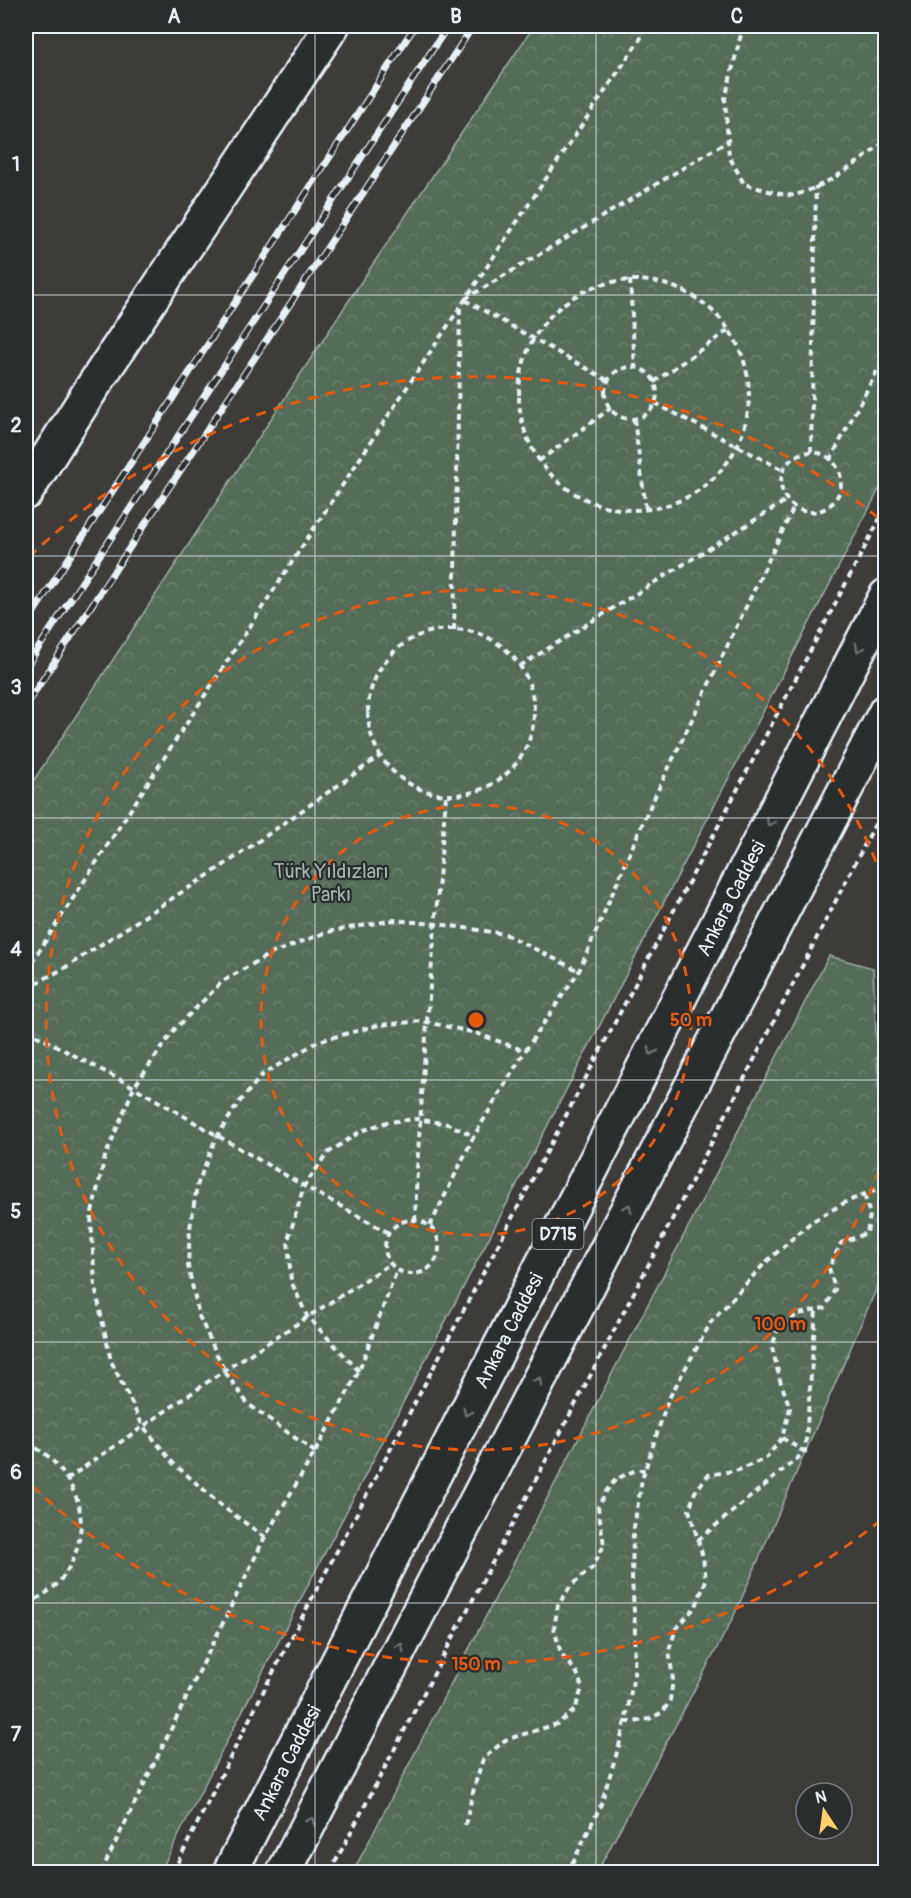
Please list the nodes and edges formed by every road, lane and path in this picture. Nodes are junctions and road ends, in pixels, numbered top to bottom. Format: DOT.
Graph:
graph roads {
  1 [pos="332,26"];
  2 [pos="649,26"];
  3 [pos="746,26"];
  4 [pos="885,140"];
  5 [pos="728,141"];
  6 [pos="816,186"];
  7 [pos="630,280"];
  8 [pos="464,300"];
  9 [pos="460,305"];
  10 [pos="729,330"];
  11 [pos="533,339"];
  12 [pos="885,354"];
  13 [pos="635,368"];
  14 [pos="609,381"];
  15 [pos="654,382"];
  16 [pos="655,403"];
  17 [pos="611,408"];
  18 [pos="634,419"];
  19 [pos="736,447"];
  20 [pos="812,453"];
  21 [pos="830,460"];
  22 [pos="539,461"];
  23 [pos="783,470"];
  24 [pos="26,492"];
  25 [pos="787,500"];
  26 [pos="794,507"];
  27 [pos="885,507"];
  28 [pos="646,509"];
  29 [pos="885,596"];
  30 [pos="454,630"];
  31 [pos="520,666"];
  32 [pos="885,711"];
  33 [pos="380,756"];
  34 [pos="446,796"];
  35 [pos="885,803"];
  36 [pos="434,924"];
  37 [pos="26,971"];
  38 [pos="579,971"];
  39 [pos="26,988"];
  40 [pos="427,1022"];
  41 [pos="26,1030"];
  42 [pos="525,1051"];
  43 [pos="134,1087"];
  44 [pos="421,1120"];
  45 [pos="218,1136"];
  46 [pos="474,1136"];
  47 [pos="885,1185"];
  48 [pos="304,1186"];
  49 [pos="864,1194"];
  50 [pos="415,1221"];
  51 [pos="430,1226"];
  52 [pos="389,1233"];
  53 [pos="390,1264"];
  54 [pos="397,1270"];
  55 [pos="816,1310"];
  56 [pos="308,1316"];
  57 [pos="225,1370"];
  58 [pos="359,1371"];
  59 [pos="142,1426"];
  60 [pos="782,1438"];
  61 [pos="26,1444"];
  62 [pos="315,1452"];
  63 [pos="806,1452"];
  64 [pos="646,1470"];
  65 [pos="67,1479"];
  66 [pos="266,1537"];
  67 [pos="698,1540"];
  68 [pos="26,1605"];
  69 [pos="625,1722"];
  70 [pos="465,1825"];
  71 [pos="487,1863"];
  72 [pos="101,1872"];
  73 [pos="172,1872"];
  74 [pos="230,1872"];
  75 [pos="284,1872"];
  76 [pos="330,1872"];
  77 [pos="484,1872"];
  78 [pos="565,1872"];
  1 -- 24 [label="main road"];
  2 -- 8 [label="path"];
  3 -- 5 [label="path"];
  4 -- 6 [label="path"];
  5 -- 6 [label="path"];
  5 -- 8 [label="path"];
  6 -- 20 [label="path"];
  7 -- 10 [label="path"];
  7 -- 11 [label="path"];
  7 -- 13 [label="path"];
  8 -- 9 [label="path"];
  8 -- 11 [label="path"];
  9 -- 30 [label="path"];
  9 -- 37 [label="path"];
  10 -- 15 [label="path"];
  10 -- 19 [label="path"];
  11 -- 14 [label="path"];
  11 -- 22 [label="path"];
  12 -- 21 [label="path"];
  13 -- 14 [label="path"];
  13 -- 15 [label="path"];
  14 -- 17 [label="path"];
  15 -- 16 [label="path"];
  16 -- 18 [label="path"];
  16 -- 19 [label="path"];
  17 -- 18 [label="path"];
  17 -- 22 [label="path"];
  18 -- 28 [label="path"];
  19 -- 23 [label="path"];
  19 -- 28 [label="path"];
  20 -- 21 [label="path"];
  20 -- 23 [label="path"];
  21 -- 26 [label="path"];
  22 -- 28 [label="path"];
  23 -- 25 [label="path"];
  25 -- 26 [label="path"];
  25 -- 31 [label="path"];
  26 -- 38 [label="path"];
  27 -- 73 [label="path"];
  29 -- 74 [label="main road, Ankara Caddesi / D715, one-way"];
  30 -- 31 [label="path"];
  30 -- 33 [label="path"];
  31 -- 34 [label="path"];
  75 -- 32 [label="main road, D715, one-way"];
  33 -- 34 [label="path"];
  33 -- 39 [label="path"];
  34 -- 36 [label="path"];
  35 -- 76 [label="path"];
  36 -- 38 [label="path"];
  36 -- 40 [label="path"];
  36 -- 43 [label="path"];
  38 -- 42 [label="path"];
  40 -- 42 [label="path"];
  40 -- 44 [label="path"];
  40 -- 45 [label="path"];
  41 -- 43 [label="path"];
  42 -- 46 [label="path"];
  43 -- 45 [label="path"];
  43 -- 59 [label="path"];
  44 -- 46 [label="path"];
  44 -- 48 [label="path"];
  44 -- 50 [label="path"];
  45 -- 48 [label="path"];
  45 -- 57 [label="path"];
  46 -- 51 [label="path"];
  47 -- 49 [label="path"];
  48 -- 52 [label="path"];
  48 -- 56 [label="path"];
  49 -- 55 [label="path"];
  49 -- 64 [label="path"];
  50 -- 51 [label="path"];
  50 -- 52 [label="path"];
  51 -- 54 [label="path"];
  52 -- 53 [label="path"];
  53 -- 54 [label="path"];
  53 -- 56 [label="path"];
  54 -- 58 [label="path"];
  55 -- 60 [label="path"];
  55 -- 63 [label="path"];
  56 -- 57 [label="path"];
  56 -- 58 [label="path"];
  57 -- 59 [label="path"];
  57 -- 62 [label="path"];
  58 -- 62 [label="path"];
  59 -- 65 [label="path"];
  59 -- 66 [label="path"];
  60 -- 63 [label="path"];
  60 -- 67 [label="path"];
  61 -- 65 [label="path"];
  62 -- 66 [label="path"];
  63 -- 67 [label="path"];
  64 -- 69 [label="path"];
  64 -- 70 [label="path"];
  65 -- 68 [label="path"];
  66 -- 72 [label="path"];
  67 -- 69 [label="path"];
  69 -- 78 [label="path"];
  71 -- 77 [label="path"];
}
